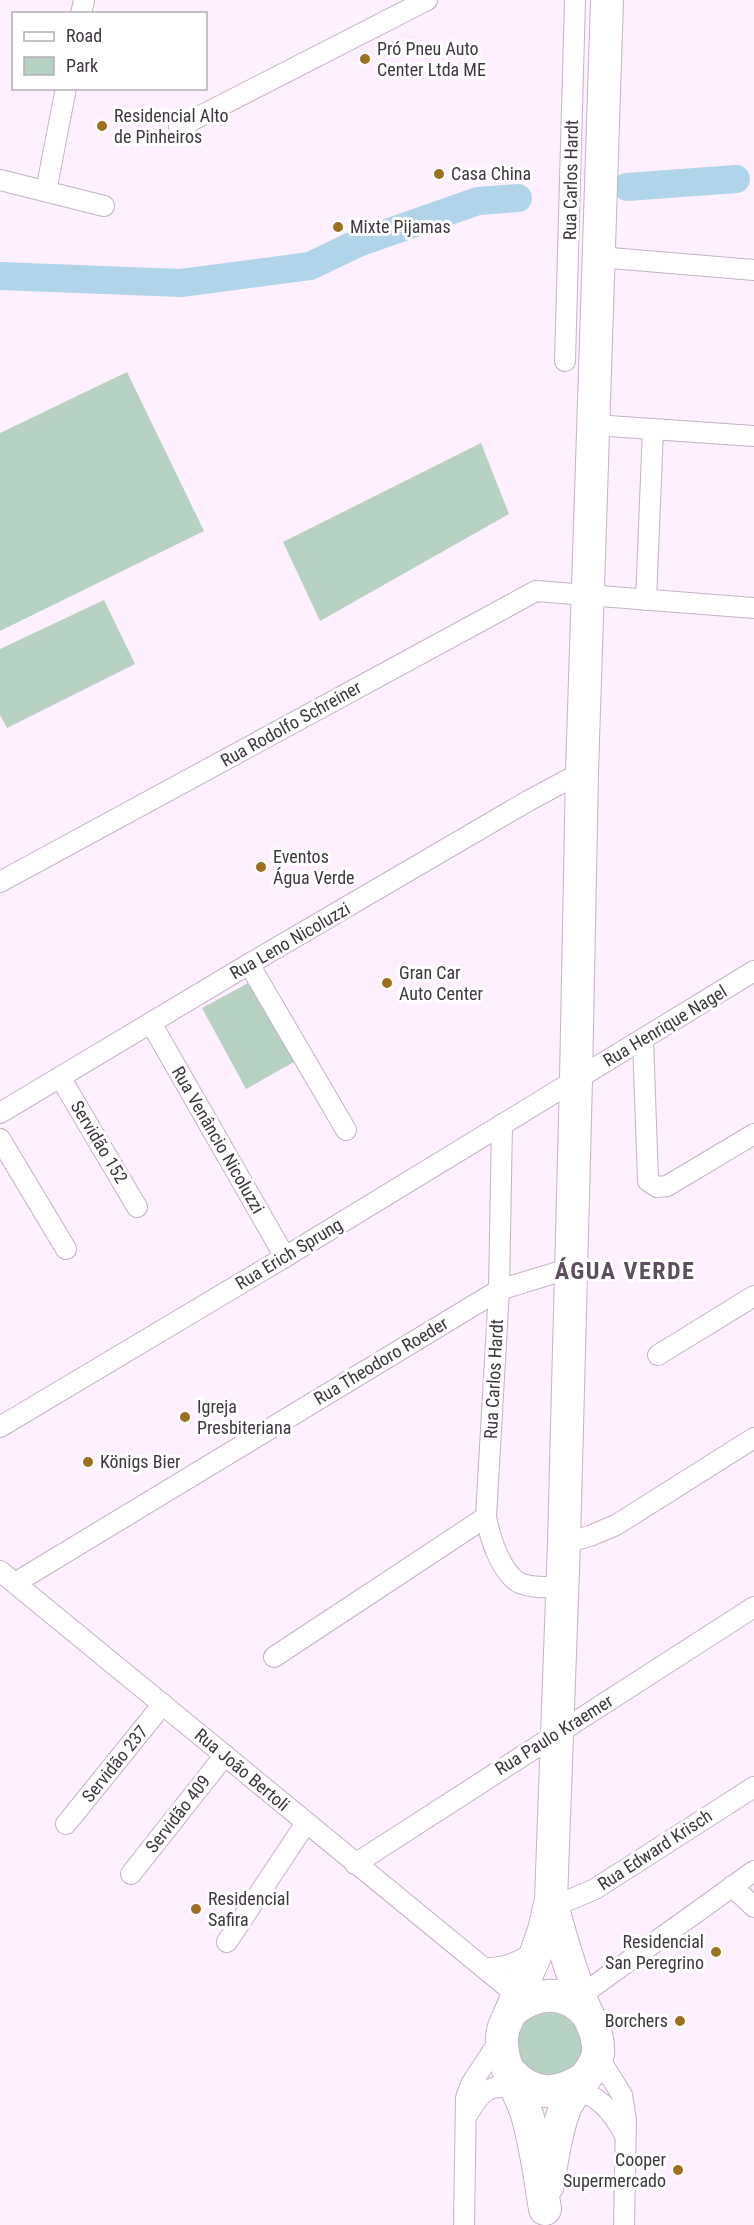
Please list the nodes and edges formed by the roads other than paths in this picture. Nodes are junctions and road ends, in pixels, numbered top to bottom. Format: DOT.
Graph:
graph roads {
  1 [pos="427,0"];
  2 [pos="575,0"];
  3 [pos="607,0"];
  4 [pos="66,90"];
  5 [pos="179,127"];
  6 [pos="0,180"];
  7 [pos="46,191"];
  8 [pos="104,206"];
  9 [pos="599,257"];
  10 [pos="754,270"];
  11 [pos="565,361"];
  12 [pos="594,425"];
  13 [pos="653,429"];
  14 [pos="754,436"];
  15 [pos="588,595"];
  16 [pos="646,600"];
  17 [pos="754,608"];
  18 [pos="582,772"];
  19 [pos="0,882"];
  20 [pos="249,964"];
  21 [pos="754,971"];
  22 [pos="151,1023"];
  23 [pos="643,1039"];
  24 [pos="60,1077"];
  25 [pos="576,1080"];
  26 [pos="0,1113"];
  27 [pos="502,1124"];
  28 [pos="346,1130"];
  29 [pos="754,1134"];
  30 [pos="0,1139"];
  31 [pos="137,1207"];
  32 [pos="66,1249"];
  33 [pos="285,1257"];
  34 [pos="571,1268"];
  35 [pos="499,1290"];
  36 [pos="754,1296"];
  37 [pos="658,1355"];
  38 [pos="0,1426"];
  39 [pos="754,1438"];
  40 [pos="486,1517"];
  41 [pos="564,1543"];
  42 [pos="7,1577"];
  43 [pos="561,1587"];
  44 [pos="754,1607"];
  45 [pos="274,1657"];
  46 [pos="163,1704"];
  47 [pos="556,1734"];
  48 [pos="225,1755"];
  49 [pos="754,1787"];
  50 [pos="66,1824"];
  51 [pos="310,1826"];
  52 [pos="355,1864"];
  53 [pos="754,1871"];
  54 [pos="131,1874"];
  55 [pos="732,1886"];
  56 [pos="552,1903"];
  57 [pos="754,1907"];
  58 [pos="231,1945"];
  59 [pos="549,1947"];
  60 [pos="484,1968"];
  61 [pos="614,1971"];
  62 [pos="578,2002"];
  63 [pos="515,2011"];
  64 [pos="555,2080"];
  65 [pos="464,2119"];
  66 [pos="626,2137"];
  67 [pos="545,2217"];
  68 [pos="464,2225"];
  69 [pos="624,2225"];
  1 -- 5 [label="street"];
  2 -- 11 [label="street, Rua Carlos Hardt"];
  3 -- 9 [label="highway"];
  4 -- 7 [label="street"];
  6 -- 7 [label="street"];
  7 -- 8 [label="street"];
  9 -- 10 [label="street"];
  9 -- 12 [label="highway"];
  12 -- 13 [label="street"];
  12 -- 15 [label="highway"];
  13 -- 14 [label="street"];
  13 -- 16 [label="street"];
  15 -- 16 [label="street, Rua Rodolfo Schreiner"];
  15 -- 18 [label="highway"];
  15 -- 19 [label="street, Rua Rodolfo Schreiner"];
  16 -- 17 [label="street, Rua Rodolfo Schreiner"];
  18 -- 20 [label="street, Rua Leno Nicoluzzi"];
  18 -- 25 [label="highway"];
  20 -- 22 [label="street, Rua Leno Nicoluzzi"];
  20 -- 28 [label="street"];
  21 -- 23 [label="street, Rua Henrique Nagel"];
  22 -- 24 [label="street, Rua Leno Nicoluzzi"];
  22 -- 33 [label="street, Rua Venâncio Nicoluzzi"];
  23 -- 25 [label="street, Rua Henrique Nagel"];
  23 -- 29 [label="street"];
  24 -- 26 [label="street, Rua Leno Nicoluzzi"];
  24 -- 31 [label="street, Servidão 152"];
  25 -- 27 [label="street, Rua Erich Sprung"];
  25 -- 34 [label="highway"];
  27 -- 33 [label="street, Rua Erich Sprung"];
  27 -- 35 [label="street, Rua Carlos Hardt"];
  30 -- 32 [label="street"];
  33 -- 38 [label="street, Rua Erich Sprung"];
  34 -- 35 [label="street, Rua Theodoro Roeder"];
  34 -- 41 [label="highway"];
  35 -- 40 [label="street, Rua Carlos Hardt"];
  35 -- 42 [label="street, Rua Theodoro Roeder"];
  36 -- 37 [label="street"];
  39 -- 41 [label="street"];
  40 -- 43 [label="street, Rua Carlos Hardt"];
  40 -- 45 [label="street"];
  41 -- 43 [label="highway"];
  42 -- 46 [label="street, Rua João Bertoli"];
  43 -- 47 [label="highway"];
  44 -- 47 [label="street, Rua Paulo Kraemer"];
  46 -- 48 [label="street, Rua João Bertoli"];
  46 -- 50 [label="street, Servidão 237"];
  47 -- 52 [label="street, Rua Paulo Kraemer"];
  47 -- 56 [label="highway"];
  48 -- 51 [label="street, Rua João Bertoli"];
  48 -- 54 [label="street, Servidão 409"];
  49 -- 56 [label="street, Rua Edward Krisch"];
  51 -- 52 [label="street, Rua João Bertoli"];
  51 -- 58 [label="street"];
  52 -- 60 [label="street, Rua João Bertoli"];
  53 -- 55 [label="street"];
  55 -- 57 [label="street"];
  55 -- 61 [label="street"];
  56 -- 59 [label="highway"];
  59 -- 60 [label="street"];
  59 -- 61 [label="street"];
  59 -- 62 [label="highway"];
  59 -- 63 [label="highway"];
  60 -- 63 [label="street, Rua João Bertoli"];
  61 -- 62 [label="street"];
  62 -- 63 [label="highway"];
  62 -- 64 [label="highway"];
  63 -- 64 [label="highway"];
  63 -- 65 [label="street"];
  64 -- 65 [label="street"];
  64 -- 66 [label="street"];
  64 -- 66 [label="street"];
  64 -- 67 [label="highway"];
  64 -- 67 [label="highway"];
  65 -- 68 [label="street"];
  66 -- 69 [label="street"];
}
